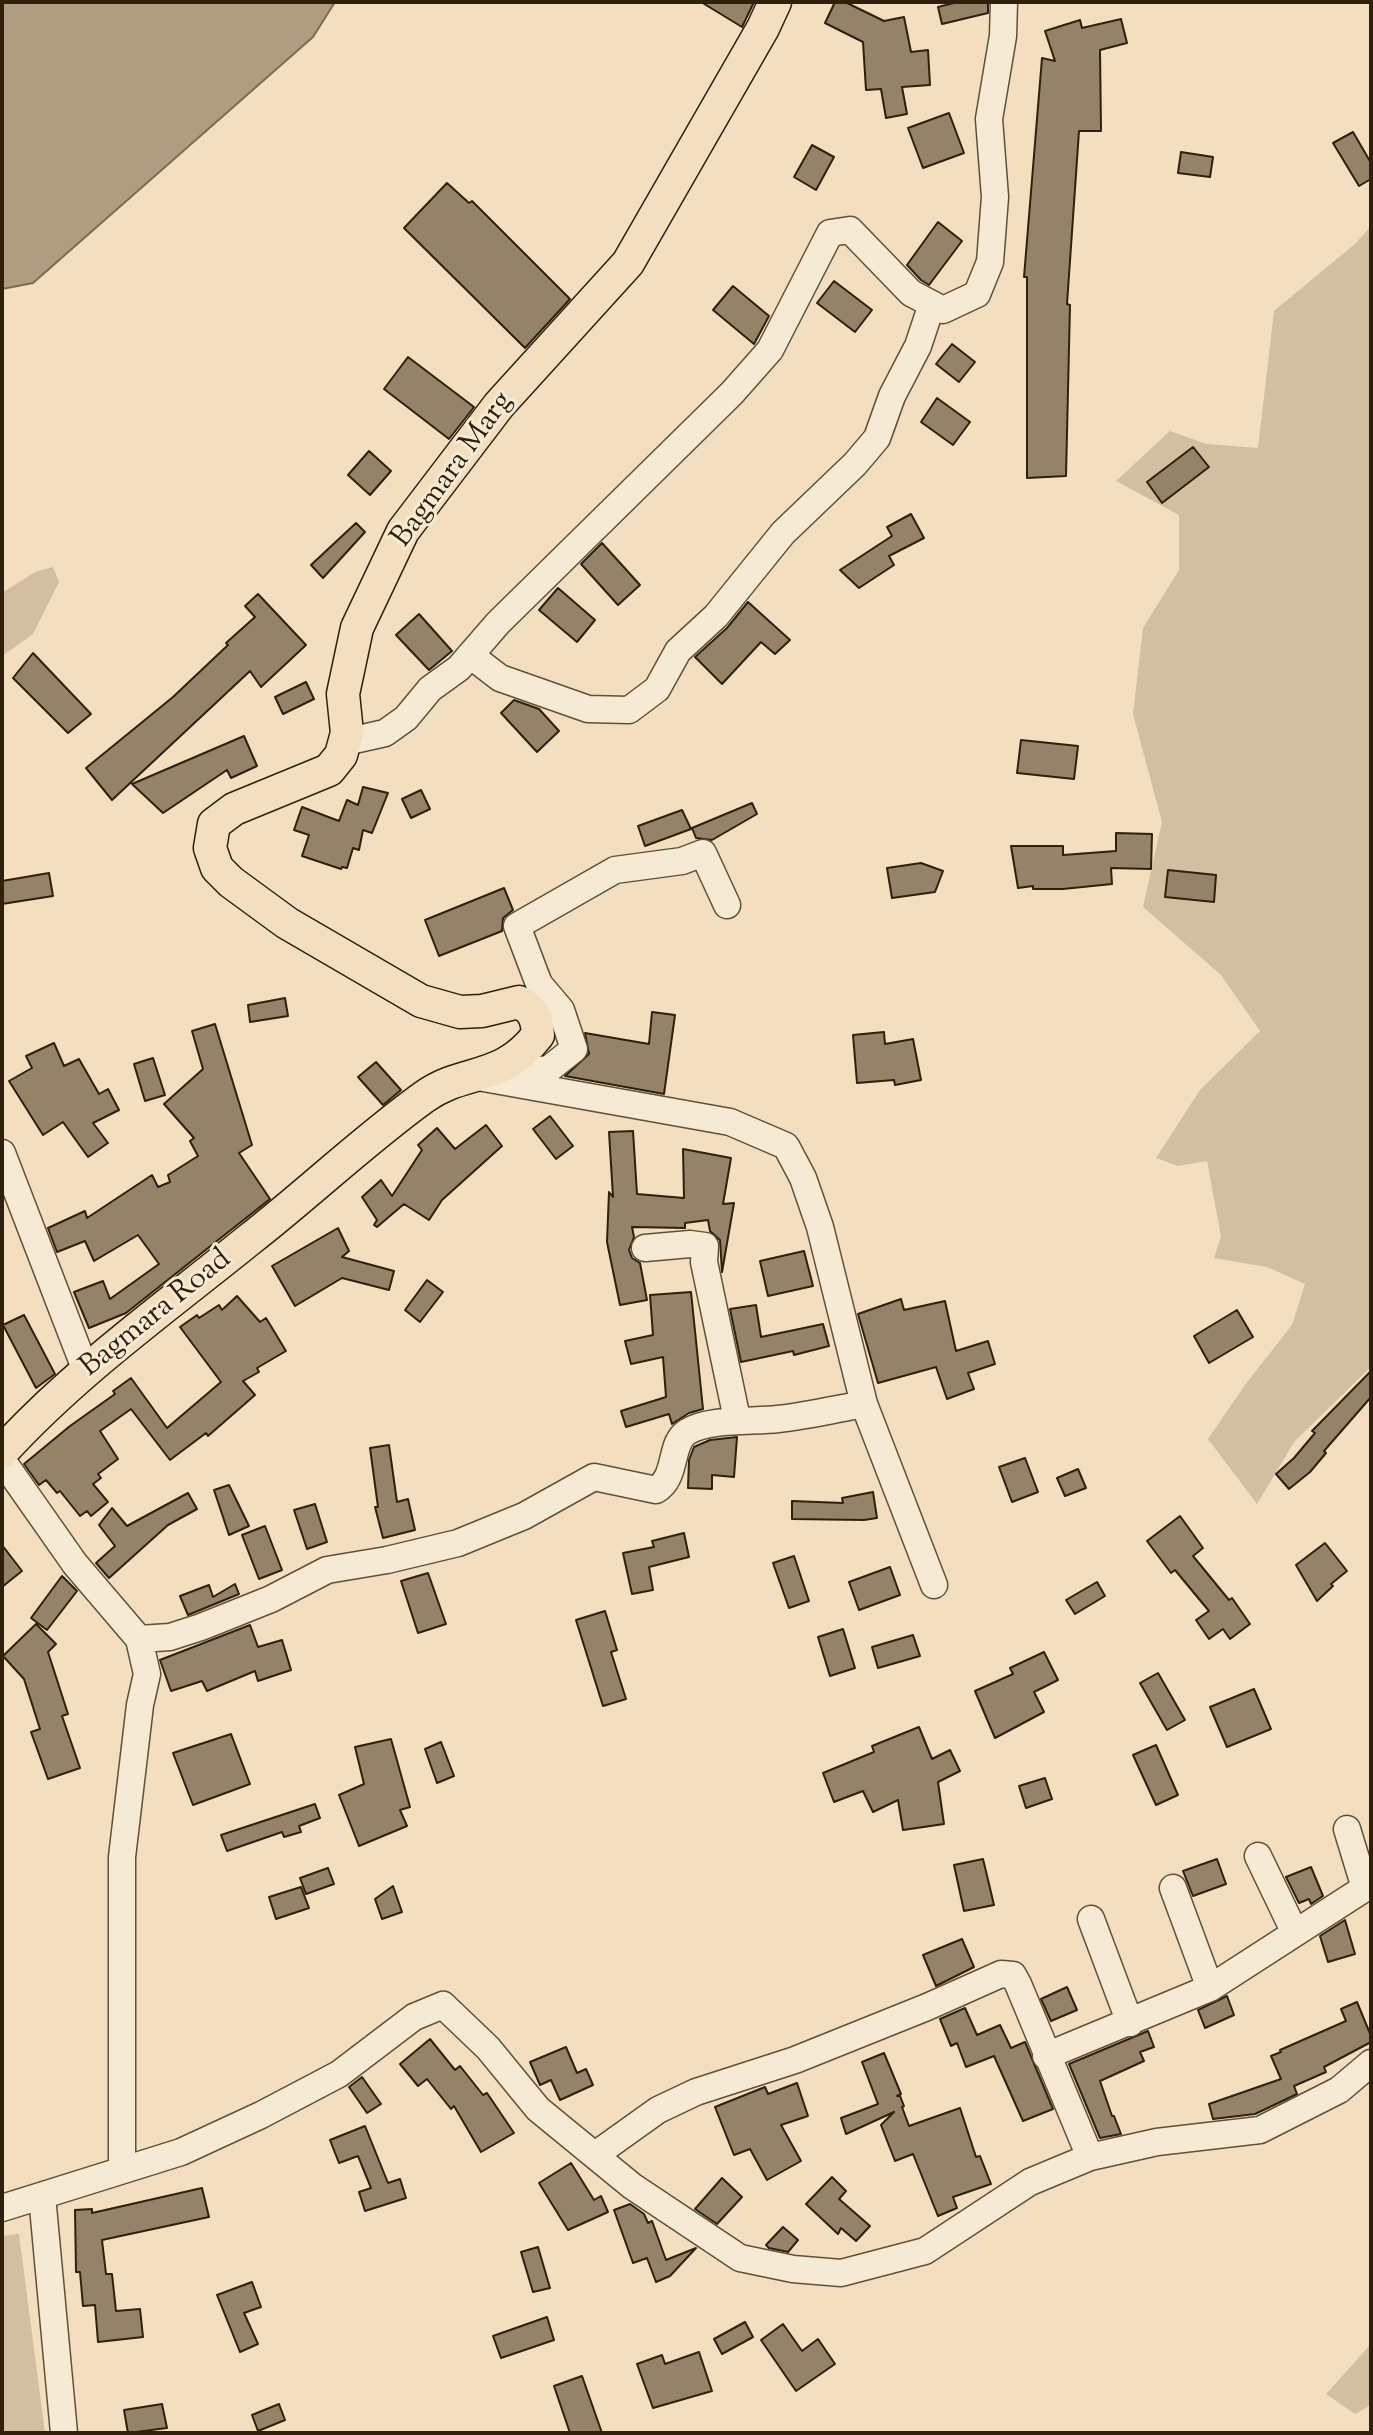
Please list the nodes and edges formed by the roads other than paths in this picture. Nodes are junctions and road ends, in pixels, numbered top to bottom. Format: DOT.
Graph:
graph roads {
  1 [pos="775,2"];
  2 [pos="1004,2"];
  3 [pos="932,304"];
  4 [pos="470,655"];
  5 [pos="345,742"];
  6 [pos="727,905"];
  7 [pos="478,1077"];
  8 [pos="2,1153"];
  9 [pos="645,1248"];
  10 [pos="86,1371"];
  11 [pos="864,1404"];
  12 [pos="737,1419"];
  13 [pos="9,1438"];
  14 [pos="2,1460"];
  15 [pos="934,1585"];
  16 [pos="139,1639"];
  17 [pos="1347,1829"];
  18 [pos="1258,1856"];
  19 [pos="1173,1888"];
  20 [pos="1368,1888"];
  21 [pos="1091,1919"];
  22 [pos="1295,1933"];
  23 [pos="1210,1988"];
  24 [pos="1130,2023"];
  25 [pos="1046,2056"];
  26 [pos="1371,2063"];
  27 [pos="595,2155"];
  28 [pos="1090,2157"];
  29 [pos="122,2169"];
  30 [pos="42,2196"];
  31 [pos="2,2208"];
  32 [pos="64,2433"];
  1 -- 5 [label="main road, Bagmara Marg"];
  2 -- 3 [label="street"];
  3 -- 4 [label="street"];
  3 -- 4 [label="street"];
  4 -- 5 [label="street"];
  5 -- 7 [label="main road"];
  6 -- 7 [label="street"];
  7 -- 10 [label="main road, Bagmara Road"];
  7 -- 11 [label="street"];
  8 -- 10 [label="street"];
  9 -- 12 [label="street"];
  10 -- 13 [label="main road, Bagmara Road"];
  11 -- 12 [label="street"];
  11 -- 15 [label="street"];
  12 -- 16 [label="street"];
  14 -- 16 [label="street"];
  16 -- 29 [label="street"];
  17 -- 20 [label="street"];
  18 -- 22 [label="street"];
  19 -- 23 [label="street"];
  20 -- 22 [label="street"];
  21 -- 24 [label="street"];
  22 -- 23 [label="street"];
  23 -- 24 [label="street"];
  24 -- 25 [label="street"];
  25 -- 27 [label="street"];
  25 -- 28 [label="street"];
  26 -- 28 [label="street"];
  27 -- 28 [label="street"];
  27 -- 29 [label="street"];
  29 -- 30 [label="street"];
  30 -- 31 [label="street"];
  30 -- 32 [label="street"];
}
